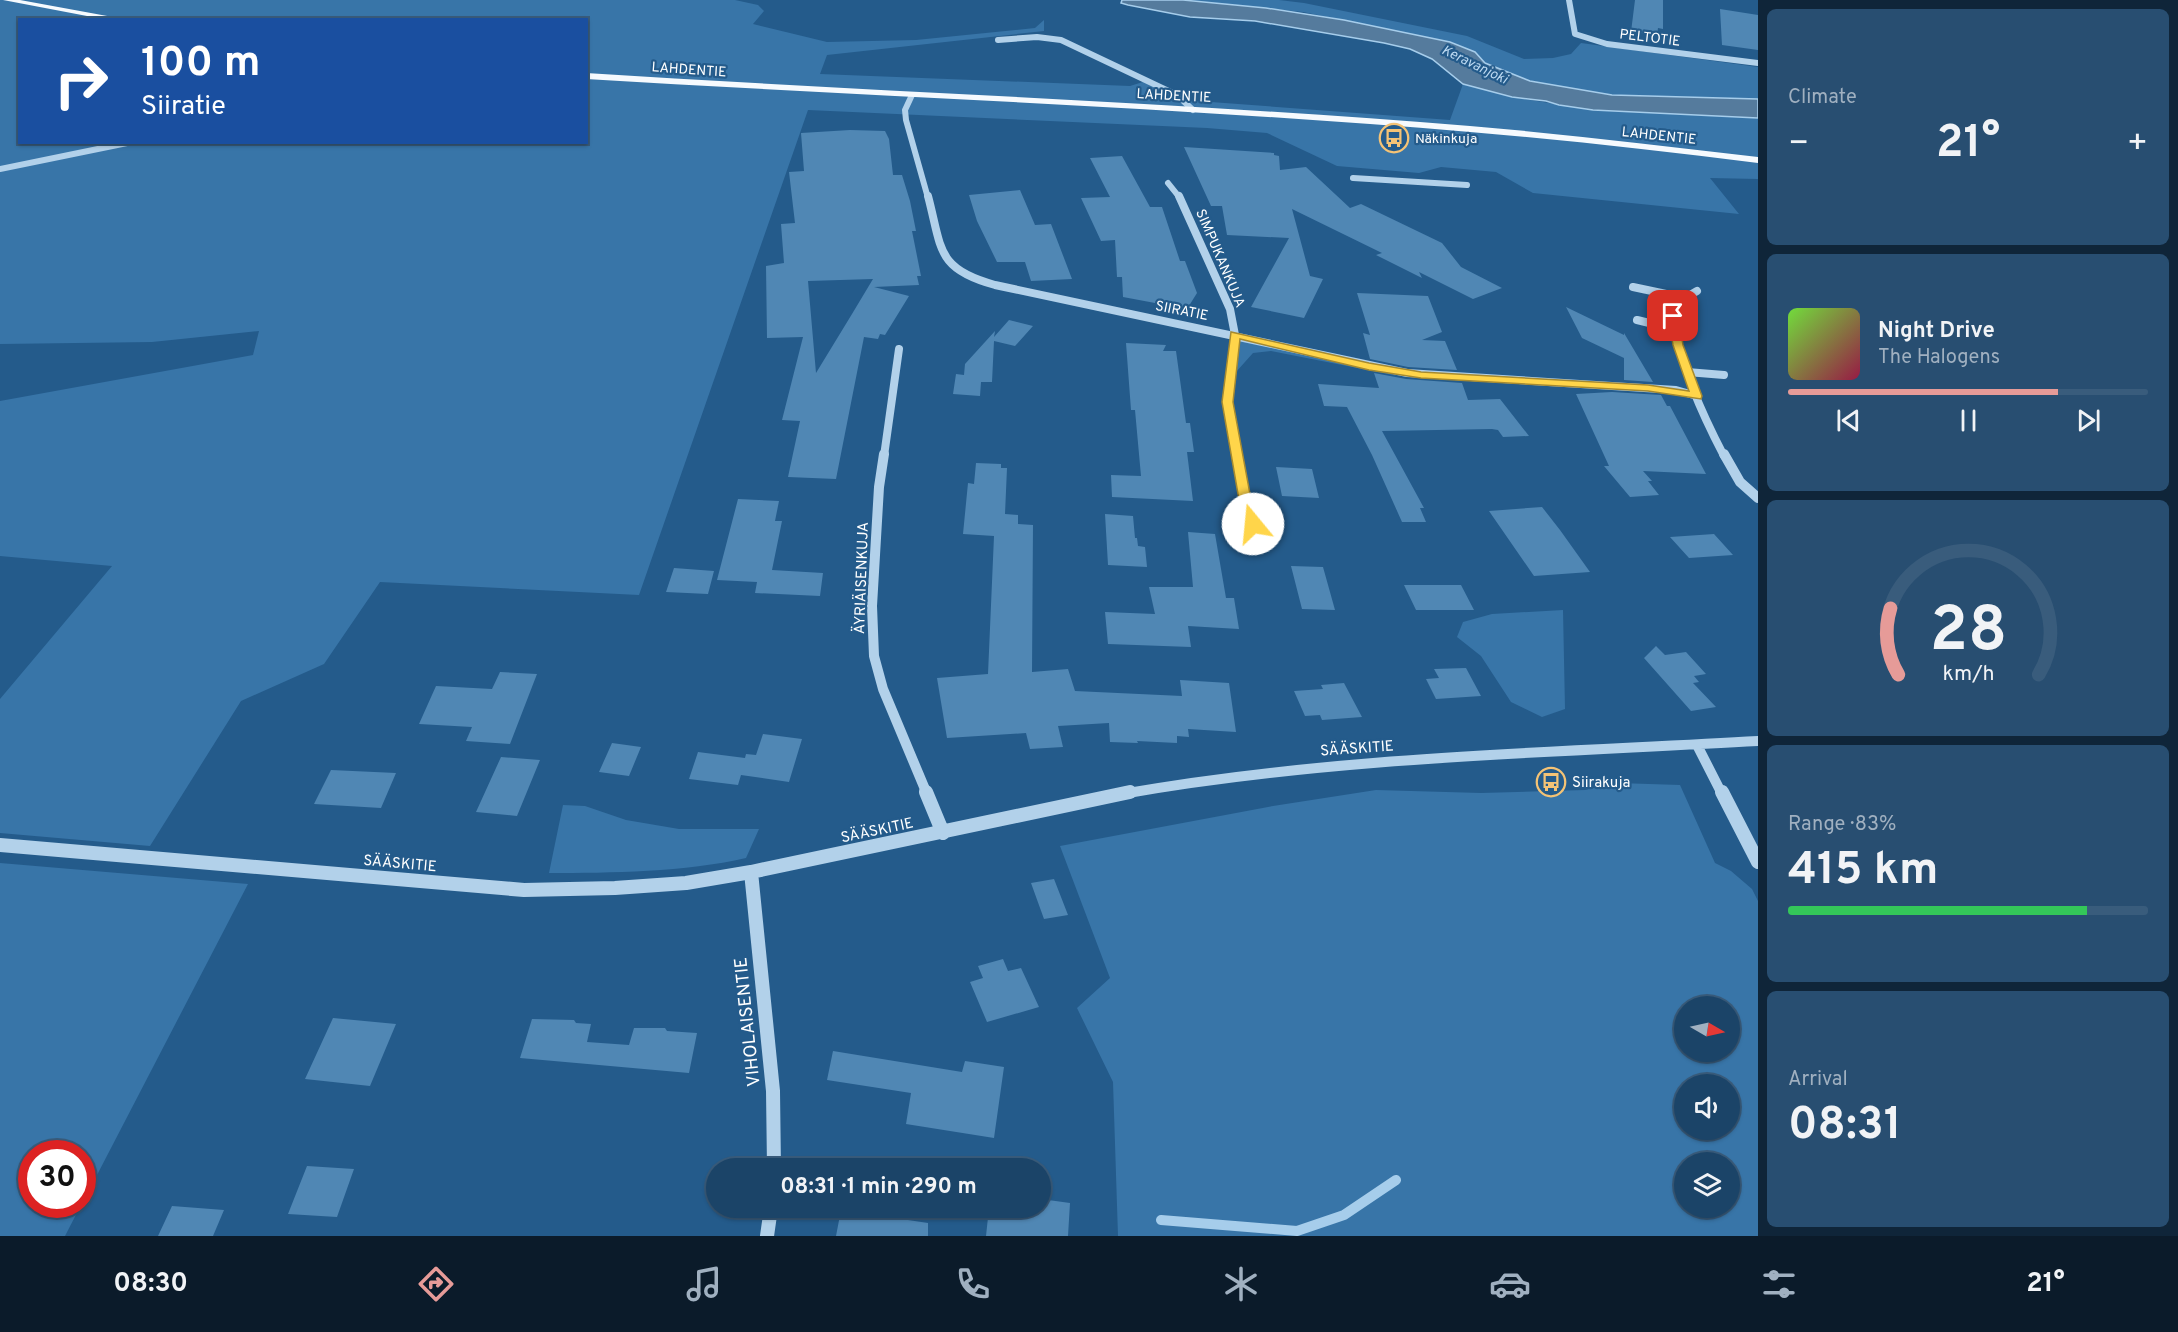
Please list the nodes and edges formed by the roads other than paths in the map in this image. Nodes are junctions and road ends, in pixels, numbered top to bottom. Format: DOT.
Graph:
graph roads {
  1 [pos="7,0"];
  2 [pos="1569,0"];
  3 [pos="113,18"];
  4 [pos="998,40"];
  5 [pos="1758,63"];
  6 [pos="588,76"];
  7 [pos="912,95"];
  8 [pos="1193,110"];
  9 [pos="122,144"];
  10 [pos="1758,160"];
  11 [pos="0,169"];
  12 [pos="1353,178"];
  13 [pos="1168,183"];
  14 [pos="1467,185"];
  15 [pos="1633,287"];
  16 [pos="1697,291"];
  17 [pos="1686,298"];
  18 [pos="1637,320"];
  19 [pos="1674,329"];
  20 [pos="1235,335"];
  21 [pos="899,349"];
  22 [pos="1688,372"];
  23 [pos="1724,375"];
  24 [pos="1697,396"];
  25 [pos="1758,498"];
  26 [pos="1253,524"];
  27 [pos="1758,741"];
  28 [pos="1697,745"];
  29 [pos="944,832"];
  30 [pos="0,845"];
  31 [pos="1757,860"];
  32 [pos="751,872"];
  33 [pos="774,1158"];
  34 [pos="770,1218"];
  35 [pos="767,1236"];
  1 -- 3 [label="main road"];
  2 -- 5 [label="street, PELTOTIE"];
  4 -- 8 [label="street"];
  6 -- 7 [label="main road, LAHDENTIE"];
  7 -- 8 [label="main road, LAHDENTIE"];
  7 -- 20 [label="street, SIIRATIE"];
  8 -- 10 [label="main road, LAHDENTIE"];
  9 -- 11 [label="street"];
  12 -- 14 [label="street"];
  13 -- 20 [label="street, SIMPUKANKUJA"];
  15 -- 17 [label="street"];
  16 -- 17 [label="street"];
  17 -- 19 [label="street"];
  18 -- 19 [label="street"];
  19 -- 22 [label="street"];
  20 -- 24 [label="street, SIIRATIE"];
  20 -- 26 [label="street, SIMPUKANKUJA"];
  21 -- 29 [label="street, ÄYRIÄISENKUJA"];
  22 -- 23 [label="street"];
  22 -- 24 [label="street"];
  24 -- 25 [label="street"];
  27 -- 28 [label="street, SÄÄSKITIE"];
  28 -- 29 [label="street, SÄÄSKITIE"];
  28 -- 31 [label="street"];
  29 -- 32 [label="street, SÄÄSKITIE"];
  30 -- 32 [label="street, SÄÄSKITIE"];
  32 -- 33 [label="street, VIHOLAISENTIE"];
  34 -- 35 [label="street"];
}
